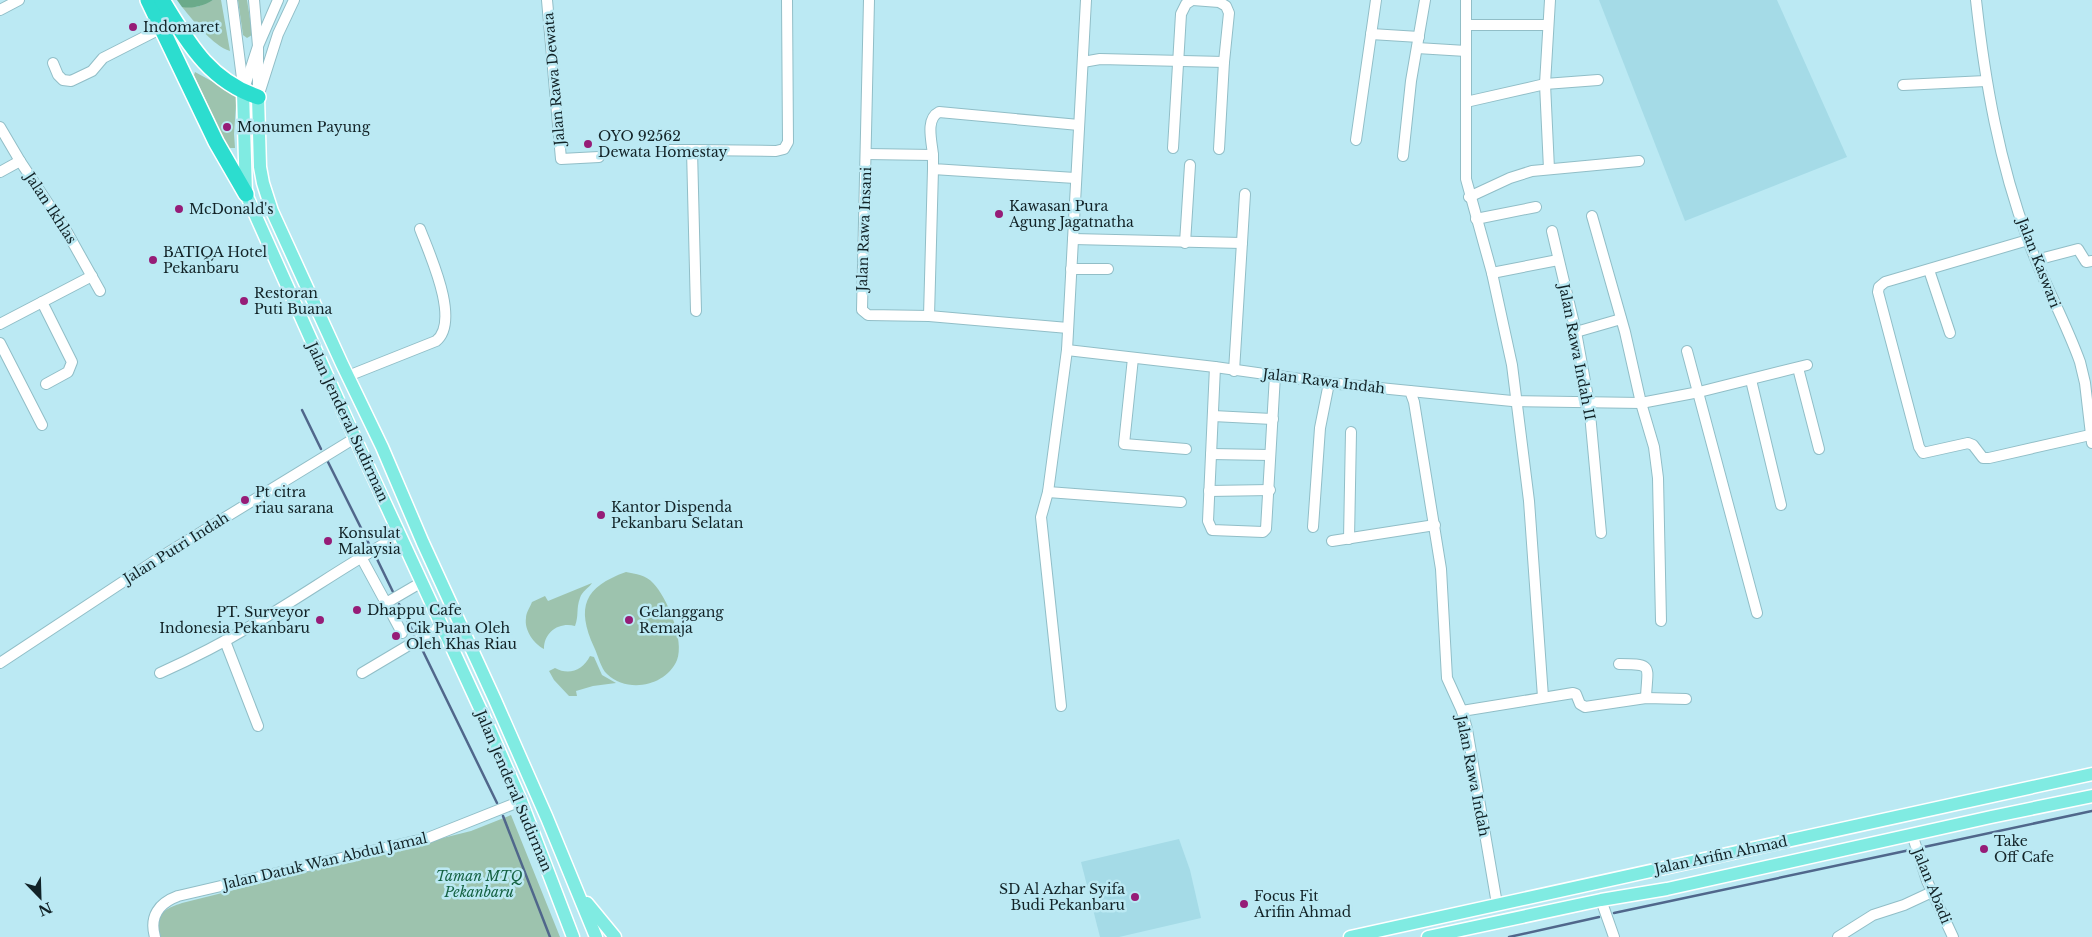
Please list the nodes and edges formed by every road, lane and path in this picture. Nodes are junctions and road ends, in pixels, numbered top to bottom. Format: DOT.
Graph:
graph roads {
  1 [pos="18,0"];
  2 [pos="148,0"];
  3 [pos="162,0"];
  4 [pos="232,0"];
  5 [pos="254,0"];
  6 [pos="278,0"];
  7 [pos="294,0"];
  8 [pos="547,0"];
  9 [pos="787,0"];
  10 [pos="868,0"];
  11 [pos="1086,0"];
  12 [pos="1193,0"];
  13 [pos="1376,0"];
  14 [pos="1425,0"];
  15 [pos="1466,0"];
  16 [pos="1550,0"];
  17 [pos="1976,0"];
  18 [pos="0,10"];
  19 [pos="1548,25"];
  20 [pos="1466,26"];
  21 [pos="162,28"];
  22 [pos="1371,34"];
  23 [pos="1419,37"];
  24 [pos="258,46"];
  25 [pos="1417,48"];
  26 [pos="1466,51"];
  27 [pos="1082,62"];
  28 [pos="1177,62"];
  29 [pos="1224,62"];
  30 [pos="53,64"];
  31 [pos="1598,80"];
  32 [pos="1986,81"];
  33 [pos="1545,84"];
  34 [pos="1903,85"];
  35 [pos="251,94"];
  36 [pos="1466,102"];
  37 [pos="1079,125"];
  38 [pos="0,127"];
  39 [pos="1356,140"];
  40 [pos="1173,148"];
  41 [pos="1219,148"];
  42 [pos="664,150"];
  43 [pos="692,150"];
  44 [pos="866,154"];
  45 [pos="934,155"];
  46 [pos="1403,156"];
  47 [pos="599,157"];
  48 [pos="20,161"];
  49 [pos="1640,162"];
  50 [pos="1190,165"];
  51 [pos="933,169"];
  52 [pos="1549,169"];
  53 [pos="0,172"];
  54 [pos="1075,178"];
  55 [pos="246,194"];
  56 [pos="1245,194"];
  57 [pos="1469,197"];
  58 [pos="1536,207"];
  59 [pos="1592,216"];
  60 [pos="1476,219"];
  61 [pos="420,229"];
  62 [pos="1552,231"];
  63 [pos="1073,239"];
  64 [pos="2028,240"];
  65 [pos="1185,243"];
  66 [pos="1242,243"];
  67 [pos="1558,260"];
  68 [pos="2036,260"];
  69 [pos="2092,261"];
  70 [pos="1071,269"];
  71 [pos="1108,269"];
  72 [pos="1929,270"];
  73 [pos="1492,273"];
  74 [pos="92,276"];
  75 [pos="100,291"];
  76 [pos="42,302"];
  77 [pos="696,311"];
  78 [pos="929,316"];
  79 [pos="1621,319"];
  80 [pos="0,324"];
  81 [pos="1068,328"];
  82 [pos="1576,332"];
  83 [pos="1950,333"];
  84 [pos="0,343"];
  85 [pos="1066,350"];
  86 [pos="1687,351"];
  87 [pos="1133,358"];
  88 [pos="1215,367"];
  89 [pos="1234,371"];
  90 [pos="1276,375"];
  91 [pos="348,376"];
  92 [pos="1751,380"];
  93 [pos="2089,382"];
  94 [pos="1329,383"];
  95 [pos="46,384"];
  96 [pos="1410,391"];
  97 [pos="1699,392"];
  98 [pos="1517,401"];
  99 [pos="1589,403"];
  100 [pos="1641,403"];
  101 [pos="1212,416"];
  102 [pos="1273,419"];
  103 [pos="42,425"];
  104 [pos="1351,432"];
  105 [pos="355,438"];
  106 [pos="2091,439"];
  107 [pos="382,447"];
  108 [pos="1186,449"];
  109 [pos="1819,449"];
  110 [pos="1211,454"];
  111 [pos="363,455"];
  112 [pos="1270,455"];
  113 [pos="1270,490"];
  114 [pos="1209,491"];
  115 [pos="1048,492"];
  116 [pos="1181,502"];
  117 [pos="1781,505"];
  118 [pos="1435,525"];
  119 [pos="1313,527"];
  120 [pos="1602,533"];
  121 [pos="400,535"];
  122 [pos="1348,539"];
  123 [pos="1332,541"];
  124 [pos="361,557"];
  125 [pos="422,582"];
  126 [pos="386,603"];
  127 [pos="1757,613"];
  128 [pos="1661,621"];
  129 [pos="441,626"];
  130 [pos="402,633"];
  131 [pos="225,641"];
  132 [pos="0,662"];
  133 [pos="1620,664"];
  134 [pos="160,672"];
  135 [pos="362,673"];
  136 [pos="1543,697"];
  137 [pos="1646,698"];
  138 [pos="1686,699"];
  139 [pos="1061,706"];
  140 [pos="1462,711"];
  141 [pos="258,726"];
  142 [pos="2092,774"];
  143 [pos="1991,796"];
  144 [pos="2092,796"];
  145 [pos="521,801"];
  146 [pos="1991,816"];
  147 [pos="1912,834"];
  148 [pos="576,889"];
  149 [pos="1932,892"];
  150 [pos="1496,900"];
  151 [pos="1601,900"];
  152 [pos="155,937"];
  153 [pos="573,937"];
  154 [pos="596,937"];
  155 [pos="615,937"];
  156 [pos="1350,937"];
  157 [pos="1428,937"];
  158 [pos="1614,937"];
  159 [pos="1838,937"];
  160 [pos="1953,937"];
  1 -- 18 [label="street"];
  2 -- 21 [label="highway"];
  3 -- 35 [label="highway"];
  4 -- 35 [label="street"];
  5 -- 24 [label="street"];
  6 -- 24 [label="street"];
  7 -- 35 [label="street"];
  8 -- 47 [label="street, Jalan Rawa Dewata"];
  9 -- 43 [label="street"];
  10 -- 44 [label="street, Jalan Rawa Insani"];
  11 -- 27 [label="street"];
  12 -- 28 [label="street"];
  12 -- 29 [label="street"];
  13 -- 22 [label="street"];
  14 -- 23 [label="street"];
  15 -- 20 [label="street"];
  16 -- 19 [label="street"];
  17 -- 32 [label="street, Jalan Kaswari"];
  19 -- 20 [label="street"];
  19 -- 33 [label="street"];
  20 -- 26 [label="street"];
  21 -- 30 [label="street"];
  21 -- 55 [label="highway"];
  22 -- 23 [label="street"];
  22 -- 39 [label="street"];
  23 -- 25 [label="street"];
  24 -- 35 [label="street"];
  24 -- 35 [label="street"];
  25 -- 26 [label="street"];
  25 -- 46 [label="street"];
  26 -- 36 [label="street"];
  27 -- 28 [label="street"];
  27 -- 37 [label="street"];
  28 -- 29 [label="street"];
  28 -- 40 [label="street"];
  29 -- 41 [label="street"];
  31 -- 33 [label="street"];
  32 -- 34 [label="street"];
  32 -- 64 [label="street, Jalan Kaswari"];
  33 -- 36 [label="street"];
  33 -- 52 [label="street"];
  35 -- 55 [label="main road, Jalan Jenderal Sudirman"];
  35 -- 91 [label="main road, Jalan Jenderal Sudirman"];
  36 -- 57 [label="street"];
  37 -- 45 [label="street"];
  37 -- 54 [label="street"];
  38 -- 48 [label="street, Jalan Ikhlas"];
  42 -- 43 [label="street"];
  43 -- 77 [label="street"];
  44 -- 45 [label="street"];
  44 -- 78 [label="street, Jalan Rawa Insani"];
  45 -- 51 [label="street"];
  48 -- 53 [label="street"];
  48 -- 74 [label="street, Jalan Ikhlas"];
  49 -- 52 [label="street"];
  50 -- 65 [label="street"];
  51 -- 54 [label="street"];
  51 -- 78 [label="street"];
  52 -- 57 [label="street"];
  54 -- 63 [label="street"];
  55 -- 105 [label="main road, Jalan Jenderal Sudirman"];
  56 -- 66 [label="street"];
  57 -- 60 [label="street"];
  58 -- 60 [label="street"];
  59 -- 79 [label="street"];
  60 -- 73 [label="street"];
  61 -- 91 [label="street"];
  62 -- 67 [label="street, Jalan Rawa Indah II"];
  63 -- 65 [label="street"];
  63 -- 70 [label="street"];
  64 -- 68 [label="street, Jalan Kaswari"];
  64 -- 72 [label="street"];
  65 -- 66 [label="street"];
  66 -- 89 [label="street"];
  67 -- 73 [label="street"];
  67 -- 82 [label="street, Jalan Rawa Indah II"];
  68 -- 69 [label="street"];
  68 -- 93 [label="street, Jalan Kaswari"];
  70 -- 71 [label="street"];
  70 -- 81 [label="street"];
  72 -- 83 [label="street"];
  72 -- 106 [label="street"];
  73 -- 98 [label="street"];
  74 -- 75 [label="street, Jalan Ikhlas"];
  74 -- 76 [label="street"];
  76 -- 80 [label="street"];
  76 -- 95 [label="street"];
  78 -- 81 [label="street, Jalan Rawa Insani"];
  79 -- 82 [label="street"];
  79 -- 100 [label="street"];
  81 -- 85 [label="street"];
  82 -- 99 [label="street, Jalan Rawa Indah II"];
  84 -- 103 [label="street"];
  85 -- 87 [label="street, Jalan Rawa Indah"];
  85 -- 115 [label="street"];
  86 -- 97 [label="street"];
  87 -- 88 [label="street, Jalan Rawa Indah"];
  87 -- 108 [label="street"];
  88 -- 89 [label="street, Jalan Rawa Indah"];
  88 -- 101 [label="street"];
  89 -- 90 [label="street, Jalan Rawa Indah"];
  90 -- 94 [label="street, Jalan Rawa Indah"];
  90 -- 102 [label="street"];
  91 -- 107 [label="main road, Jalan Jenderal Sudirman"];
  92 -- 97 [label="street"];
  92 -- 109 [label="street"];
  92 -- 117 [label="street"];
  93 -- 106 [label="street, Jalan Kaswari"];
  94 -- 96 [label="street, Jalan Rawa Indah"];
  94 -- 119 [label="street"];
  96 -- 98 [label="street"];
  96 -- 118 [label="street, Jalan Rawa Indah"];
  97 -- 100 [label="street"];
  97 -- 127 [label="street"];
  98 -- 99 [label="street"];
  98 -- 136 [label="street"];
  99 -- 100 [label="street"];
  99 -- 120 [label="street, Jalan Rawa Indah II"];
  100 -- 128 [label="street"];
  101 -- 102 [label="street"];
  101 -- 110 [label="street"];
  102 -- 112 [label="street"];
  104 -- 122 [label="street"];
  105 -- 111 [label="main road, Jalan Jenderal Sudirman"];
  105 -- 132 [label="street, Jalan Putri Indah"];
  107 -- 111 [label="main road"];
  107 -- 148 [label="main road, Jalan Jenderal Sudirman"];
  110 -- 112 [label="street"];
  110 -- 114 [label="street"];
  111 -- 121 [label="main road, Jalan Jenderal Sudirman"];
  112 -- 113 [label="street"];
  113 -- 114 [label="street"];
  113 -- 114 [label="street"];
  115 -- 116 [label="street"];
  115 -- 139 [label="street"];
  118 -- 122 [label="street"];
  118 -- 140 [label="street, Jalan Rawa Indah"];
  121 -- 124 [label="street"];
  121 -- 125 [label="main road, Jalan Jenderal Sudirman"];
  122 -- 123 [label="street"];
  124 -- 126 [label="street"];
  124 -- 131 [label="street"];
  125 -- 126 [label="street"];
  125 -- 129 [label="main road, Jalan Jenderal Sudirman"];
  126 -- 130 [label="street"];
  129 -- 135 [label="street"];
  129 -- 145 [label="main road, Jalan Jenderal Sudirman"];
  131 -- 134 [label="street"];
  131 -- 141 [label="street"];
  133 -- 137 [label="street"];
  136 -- 137 [label="street"];
  136 -- 140 [label="street"];
  137 -- 138 [label="street"];
  140 -- 150 [label="street, Jalan Rawa Indah"];
  142 -- 143 [label="main road, Jalan Arifin Ahmad"];
  143 -- 146 [label="main road"];
  143 -- 150 [label="main road, Jalan Arifin Ahmad"];
  144 -- 146 [label="main road, Jalan Arifin Ahmad"];
  145 -- 152 [label="street, Jalan Datuk Wan Abdul Jamal"];
  145 -- 153 [label="main road, Jalan Jenderal Sudirman"];
  146 -- 147 [label="main road, Jalan Arifin Ahmad"];
  147 -- 149 [label="street, Jalan Abadi"];
  147 -- 151 [label="main road, Jalan Arifin Ahmad"];
  148 -- 154 [label="main road, Jalan Jenderal Sudirman"];
  148 -- 155 [label="main road"];
  149 -- 159 [label="street"];
  149 -- 160 [label="street, Jalan Abadi"];
  150 -- 156 [label="main road, Jalan Arifin Ahmad"];
  151 -- 157 [label="main road, Jalan Arifin Ahmad"];
  151 -- 158 [label="street"];
}
